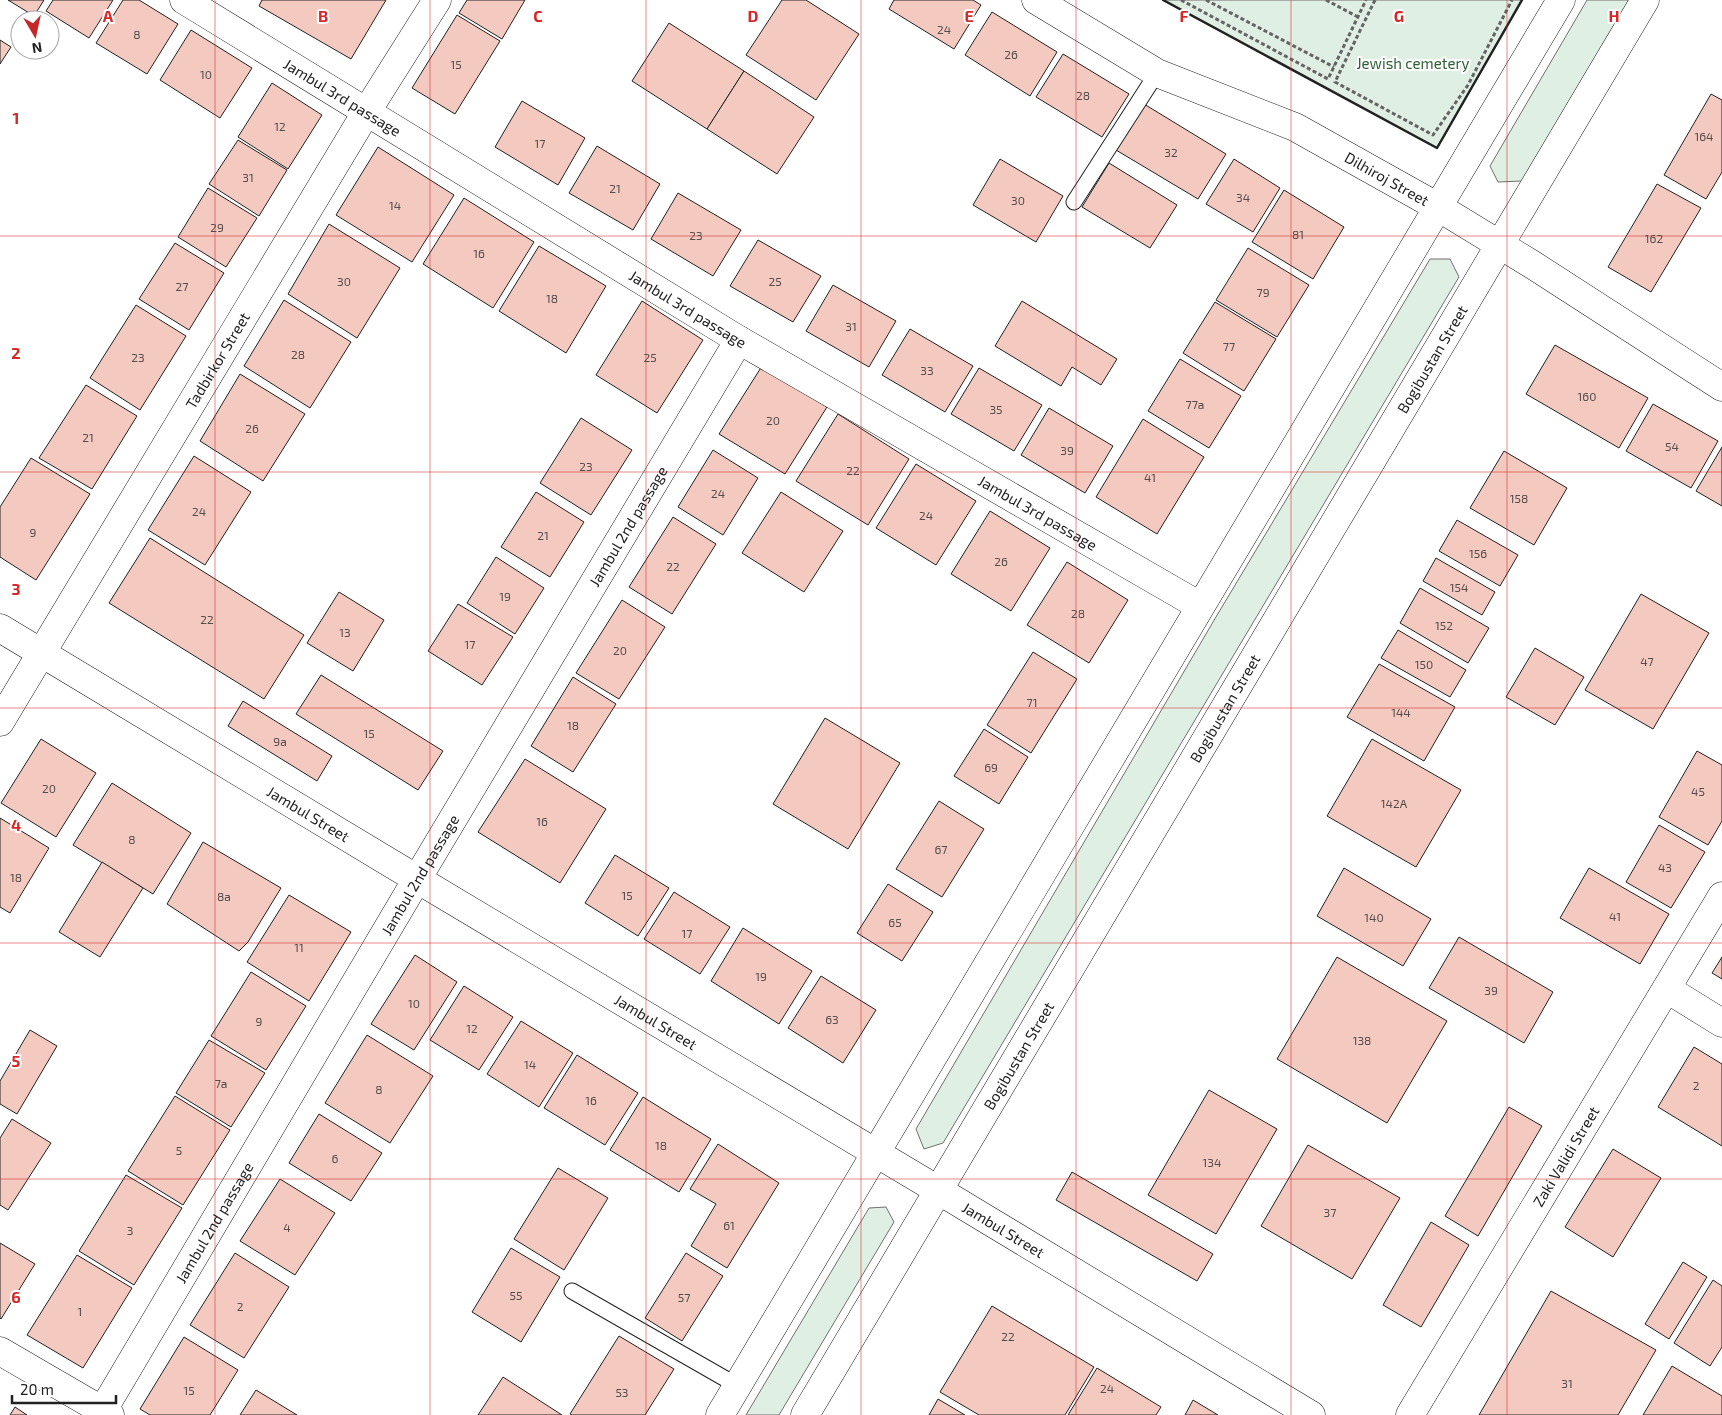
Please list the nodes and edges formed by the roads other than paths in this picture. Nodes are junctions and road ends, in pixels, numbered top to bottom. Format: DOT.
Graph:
graph roads {
  1 [pos="184,0"];
  2 [pos="437,0"];
  3 [pos="1036,0"];
  4 [pos="1560,0"];
  5 [pos="1645,0"];
  6 [pos="1157,73"];
  7 [pos="367,111"];
  8 [pos="1074,202"];
  9 [pos="1438,207"];
  10 [pos="1500,245"];
  11 [pos="739,340"];
  12 [pos="1722,387"];
  13 [pos="1200,606"];
  14 [pos="0,628"];
  15 [pos="41,653"];
  16 [pos="0,722"];
  17 [pos="416,879"];
  18 [pos="1722,896"];
  19 [pos="1667,989"];
  20 [pos="1722,1023"];
  21 [pos="876,1153"];
  22 [pos="938,1190"];
  23 [pos="572,1291"];
  24 [pos="0,1351"];
  25 [pos="738,1386"];
  26 [pos="107,1413"];
  27 [pos="720,1415"];
  28 [pos="805,1415"];
  29 [pos="1311,1415"];
  30 [pos="1410,1415"];
  1 -- 7 [label="street, Jambul 3rd passage"];
  2 -- 7 [label="street, Tadbirkor Street"];
  3 -- 6 [label="street, Dilhiroj Street"];
  4 -- 9 [label="street"];
  5 -- 10 [label="street, Bogibustan Street"];
  6 -- 8 [label="lane"];
  6 -- 9 [label="street, Dilhiroj Street"];
  7 -- 11 [label="street, Jambul 3rd passage"];
  7 -- 15 [label="street, Tadbirkor Street"];
  9 -- 10 [label="street, Dilhiroj Street"];
  9 -- 13 [label="street"];
  10 -- 12 [label="street, Dilhiroj Street"];
  10 -- 22 [label="street, Bogibustan Street"];
  11 -- 13 [label="street, Jambul 3rd passage"];
  11 -- 17 [label="street, Jambul 2nd passage"];
  13 -- 21 [label="street"];
  14 -- 15 [label="street, Jambul Street"];
  15 -- 16 [label="street, Tadbirkor Street"];
  15 -- 17 [label="street, Jambul Street"];
  17 -- 21 [label="street, Jambul Street"];
  17 -- 26 [label="street, Jambul 2nd passage"];
  18 -- 19 [label="street, Zaki Validi Street"];
  19 -- 20 [label="street"];
  19 -- 30 [label="street, Zaki Validi Street"];
  21 -- 22 [label="street, Jambul Street"];
  21 -- 25 [label="street"];
  22 -- 28 [label="street, Bogibustan Street"];
  22 -- 29 [label="street, Jambul Street"];
  23 -- 25 [label="lane"];
  24 -- 26 [label="street"];
  25 -- 27 [label="street"];
}
